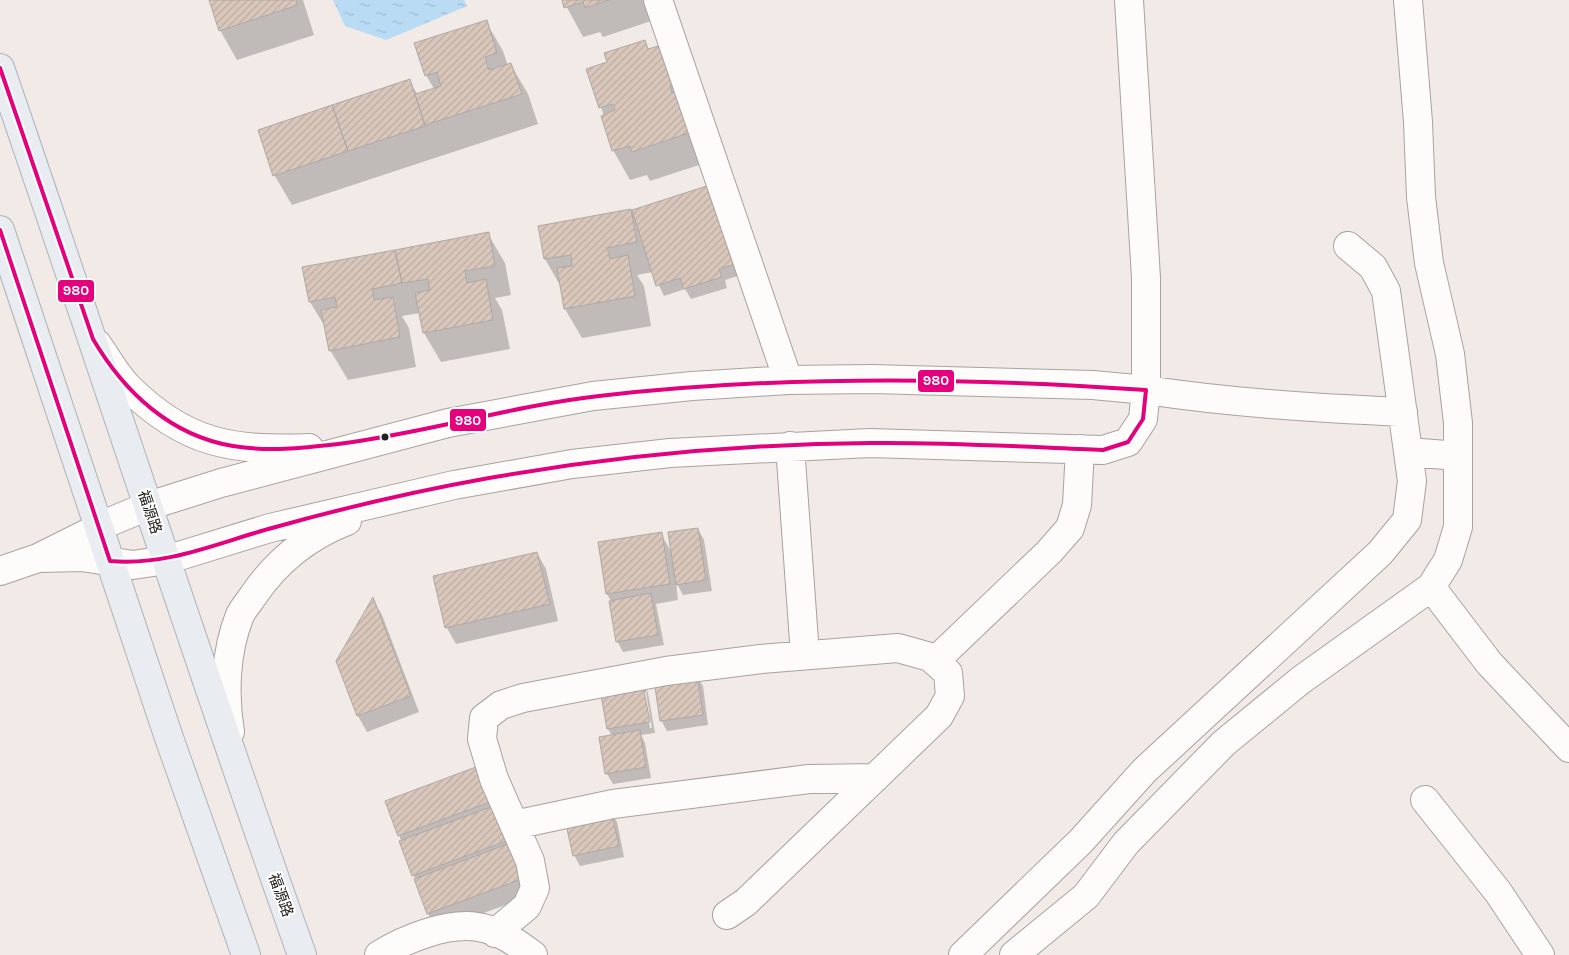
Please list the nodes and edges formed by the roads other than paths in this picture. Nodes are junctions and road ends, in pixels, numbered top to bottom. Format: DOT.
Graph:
graph roads {
  1 [pos="658,0"];
  2 [pos="1129,0"];
  3 [pos="1408,0"];
  4 [pos="0,68"];
  5 [pos="0,230"];
  6 [pos="1348,246"];
  7 [pos="93,339"];
  8 [pos="788,380"];
  9 [pos="1146,390"];
  10 [pos="1403,412"];
  11 [pos="392,436"];
  12 [pos="790,446"];
  13 [pos="1080,449"];
  14 [pos="1409,452"];
  15 [pos="1458,456"];
  16 [pos="454,485"];
  17 [pos="148,506"];
  18 [pos="100,528"];
  19 [pos="38,558"];
  20 [pos="166,560"];
  21 [pos="110,562"];
  22 [pos="0,571"];
  23 [pos="1430,587"];
  24 [pos="805,656"];
  25 [pos="934,661"];
  26 [pos="1569,748"];
  27 [pos="236,771"];
  28 [pos="875,778"];
  29 [pos="1425,800"];
  30 [pos="514,825"];
  31 [pos="727,915"];
  32 [pos="495,933"];
  33 [pos="246,955"];
  34 [pos="302,955"];
  35 [pos="379,955"];
  36 [pos="533,955"];
  37 [pos="963,955"];
  38 [pos="1014,955"];
  39 [pos="1540,955"];
  1 -- 8 [label="street"];
  2 -- 9 [label="street"];
  3 -- 15 [label="street"];
  4 -- 7 [label="main road, 福源路"];
  5 -- 18 [label="main road"];
  6 -- 10 [label="street"];
  7 -- 11 [label="street"];
  7 -- 17 [label="main road, 福源路"];
  8 -- 9 [label="street"];
  8 -- 11 [label="street"];
  9 -- 10 [label="street"];
  9 -- 13 [label="street"];
  10 -- 14 [label="street"];
  11 -- 17 [label="street"];
  12 -- 13 [label="street"];
  12 -- 16 [label="street"];
  12 -- 24 [label="street"];
  13 -- 25 [label="street"];
  14 -- 15 [label="street"];
  14 -- 37 [label="street"];
  15 -- 23 [label="street"];
  16 -- 20 [label="street"];
  16 -- 27 [label="street"];
  17 -- 18 [label="street"];
  17 -- 20 [label="main road, 福源路"];
  18 -- 19 [label="street"];
  18 -- 21 [label="main road"];
  19 -- 21 [label="street"];
  19 -- 22 [label="street"];
  20 -- 21 [label="street"];
  20 -- 27 [label="main road, 福源路"];
  21 -- 33 [label="main road"];
  23 -- 26 [label="street"];
  23 -- 38 [label="street"];
  24 -- 25 [label="street"];
  24 -- 30 [label="street"];
  25 -- 28 [label="street"];
  27 -- 34 [label="main road, 福源路"];
  28 -- 30 [label="street"];
  28 -- 31 [label="street"];
  29 -- 39 [label="street"];
  30 -- 32 [label="street"];
  32 -- 35 [label="street"];
  32 -- 36 [label="street"];
}
